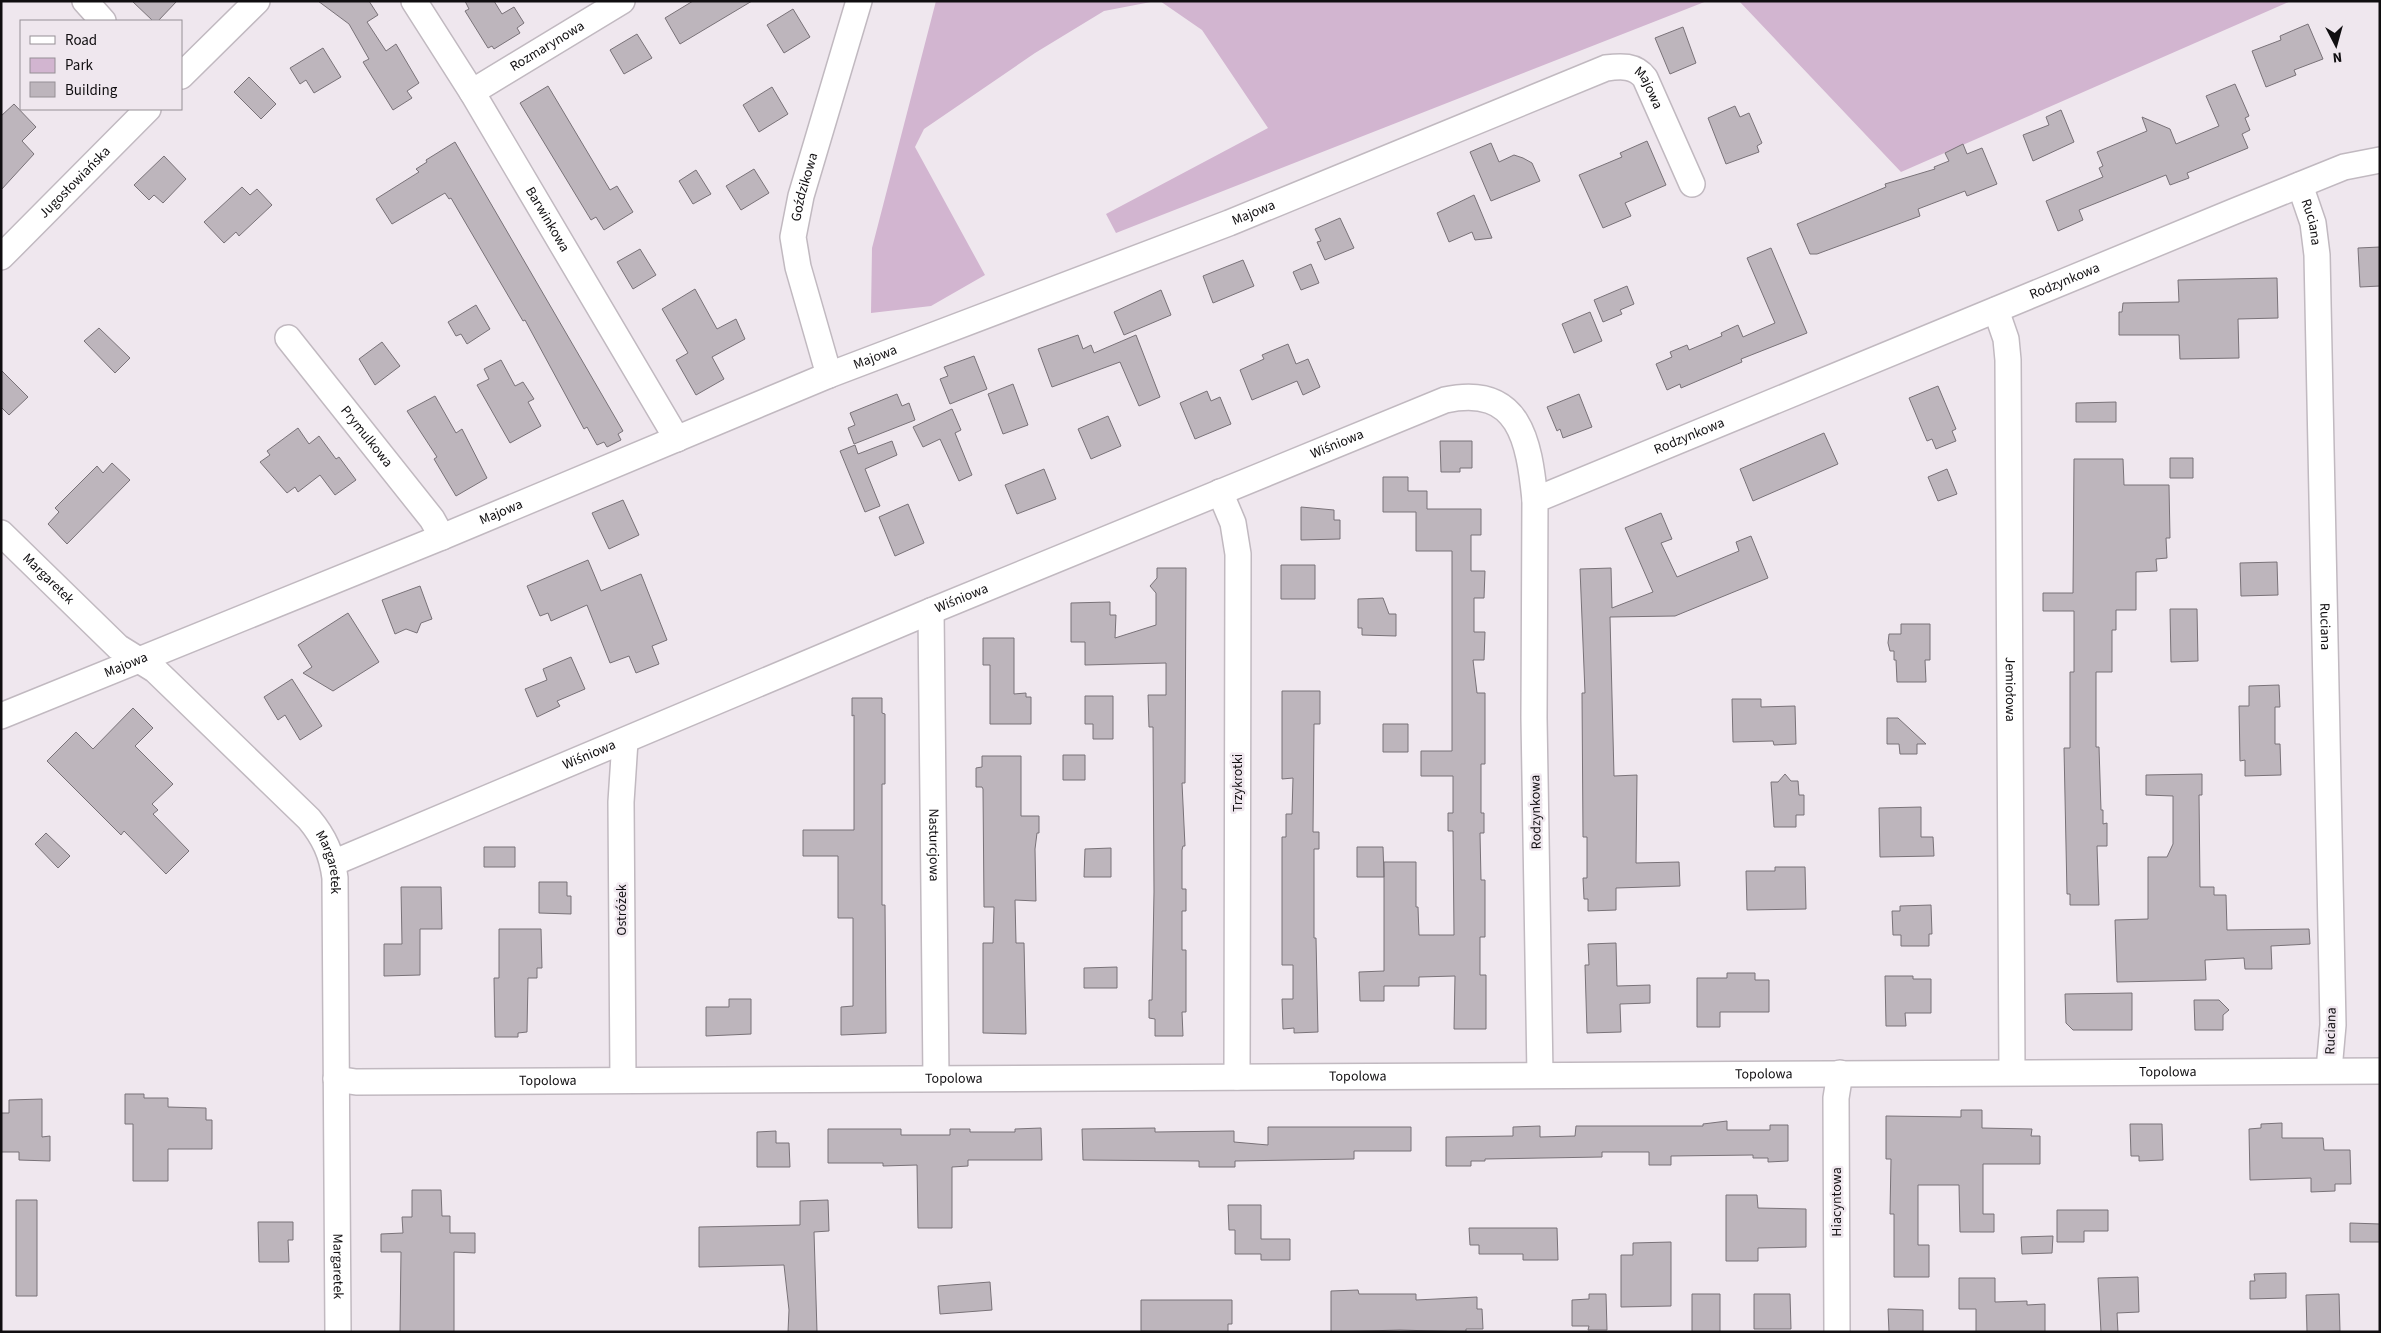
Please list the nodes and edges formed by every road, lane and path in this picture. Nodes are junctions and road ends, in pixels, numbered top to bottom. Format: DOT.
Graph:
graph roads {
  1 [pos="84,1"];
  2 [pos="257,1"];
  3 [pos="414,1"];
  4 [pos="622,1"];
  5 [pos="859,1"];
  6 [pos="102,20"];
  7 [pos="182,75"];
  8 [pos="472,92"];
  9 [pos="147,110"];
  10 [pos="2380,160"];
  11 [pos="1692,184"];
  12 [pos="2300,185"];
  13 [pos="1,257"];
  14 [pos="1996,310"];
  15 [pos="288,338"];
  16 [pos="829,375"];
  17 [pos="677,439"];
  18 [pos="1220,492"];
  19 [pos="1535,500"];
  20 [pos="1,534"];
  21 [pos="442,537"];
  22 [pos="931,611"];
  23 [pos="140,661"];
  24 [pos="1,716"];
  25 [pos="626,741"];
  26 [pos="333,863"];
  27 [pos="2329,1070"];
  28 [pos="2380,1071"];
  29 [pos="2012,1072"];
  30 [pos="1840,1073"];
  31 [pos="1540,1075"];
  32 [pos="1237,1077"];
  33 [pos="936,1078"];
  34 [pos="336,1079"];
  35 [pos="623,1080"];
  36 [pos="338,1332"];
  37 [pos="1837,1332"];
  1 -- 6 [label="street"];
  2 -- 7 [label="street"];
  3 -- 8 [label="street, Barwinkowa"];
  4 -- 8 [label="street, Rozmarynowa"];
  5 -- 16 [label="street, Goździkowa"];
  8 -- 17 [label="street, Barwinkowa"];
  9 -- 13 [label="street, Jugosłowiańska"];
  10 -- 12 [label="street, Rodzynkowa"];
  11 -- 16 [label="street, Majowa"];
  12 -- 14 [label="street, Rodzynkowa"];
  12 -- 27 [label="street, Ruciana"];
  14 -- 19 [label="street, Rodzynkowa"];
  14 -- 29 [label="street, Jemiołowa"];
  15 -- 21 [label="street, Prymulkowa"];
  16 -- 17 [label="street, Majowa"];
  17 -- 21 [label="street, Majowa"];
  18 -- 19 [label="street, Wiśniowa"];
  18 -- 22 [label="street, Wiśniowa"];
  18 -- 32 [label="street, Trzykrotki"];
  19 -- 31 [label="street, Rodzynkowa"];
  20 -- 23 [label="street, Margaretek"];
  21 -- 23 [label="street, Majowa"];
  22 -- 25 [label="street, Wiśniowa"];
  22 -- 33 [label="street, Nasturcjowa"];
  23 -- 24 [label="street, Majowa"];
  23 -- 26 [label="street, Margaretek"];
  25 -- 26 [label="street, Wiśniowa"];
  25 -- 35 [label="street, Ostróżek"];
  26 -- 34 [label="street, Margaretek"];
  27 -- 28 [label="street, Topolowa"];
  27 -- 29 [label="street, Topolowa"];
  29 -- 30 [label="street, Topolowa"];
  30 -- 31 [label="street, Topolowa"];
  30 -- 37 [label="street, Hiacyntowa"];
  31 -- 32 [label="street, Topolowa"];
  32 -- 33 [label="street, Topolowa"];
  33 -- 35 [label="street, Topolowa"];
  34 -- 35 [label="street, Topolowa"];
  34 -- 36 [label="street, Margaretek"];
}
